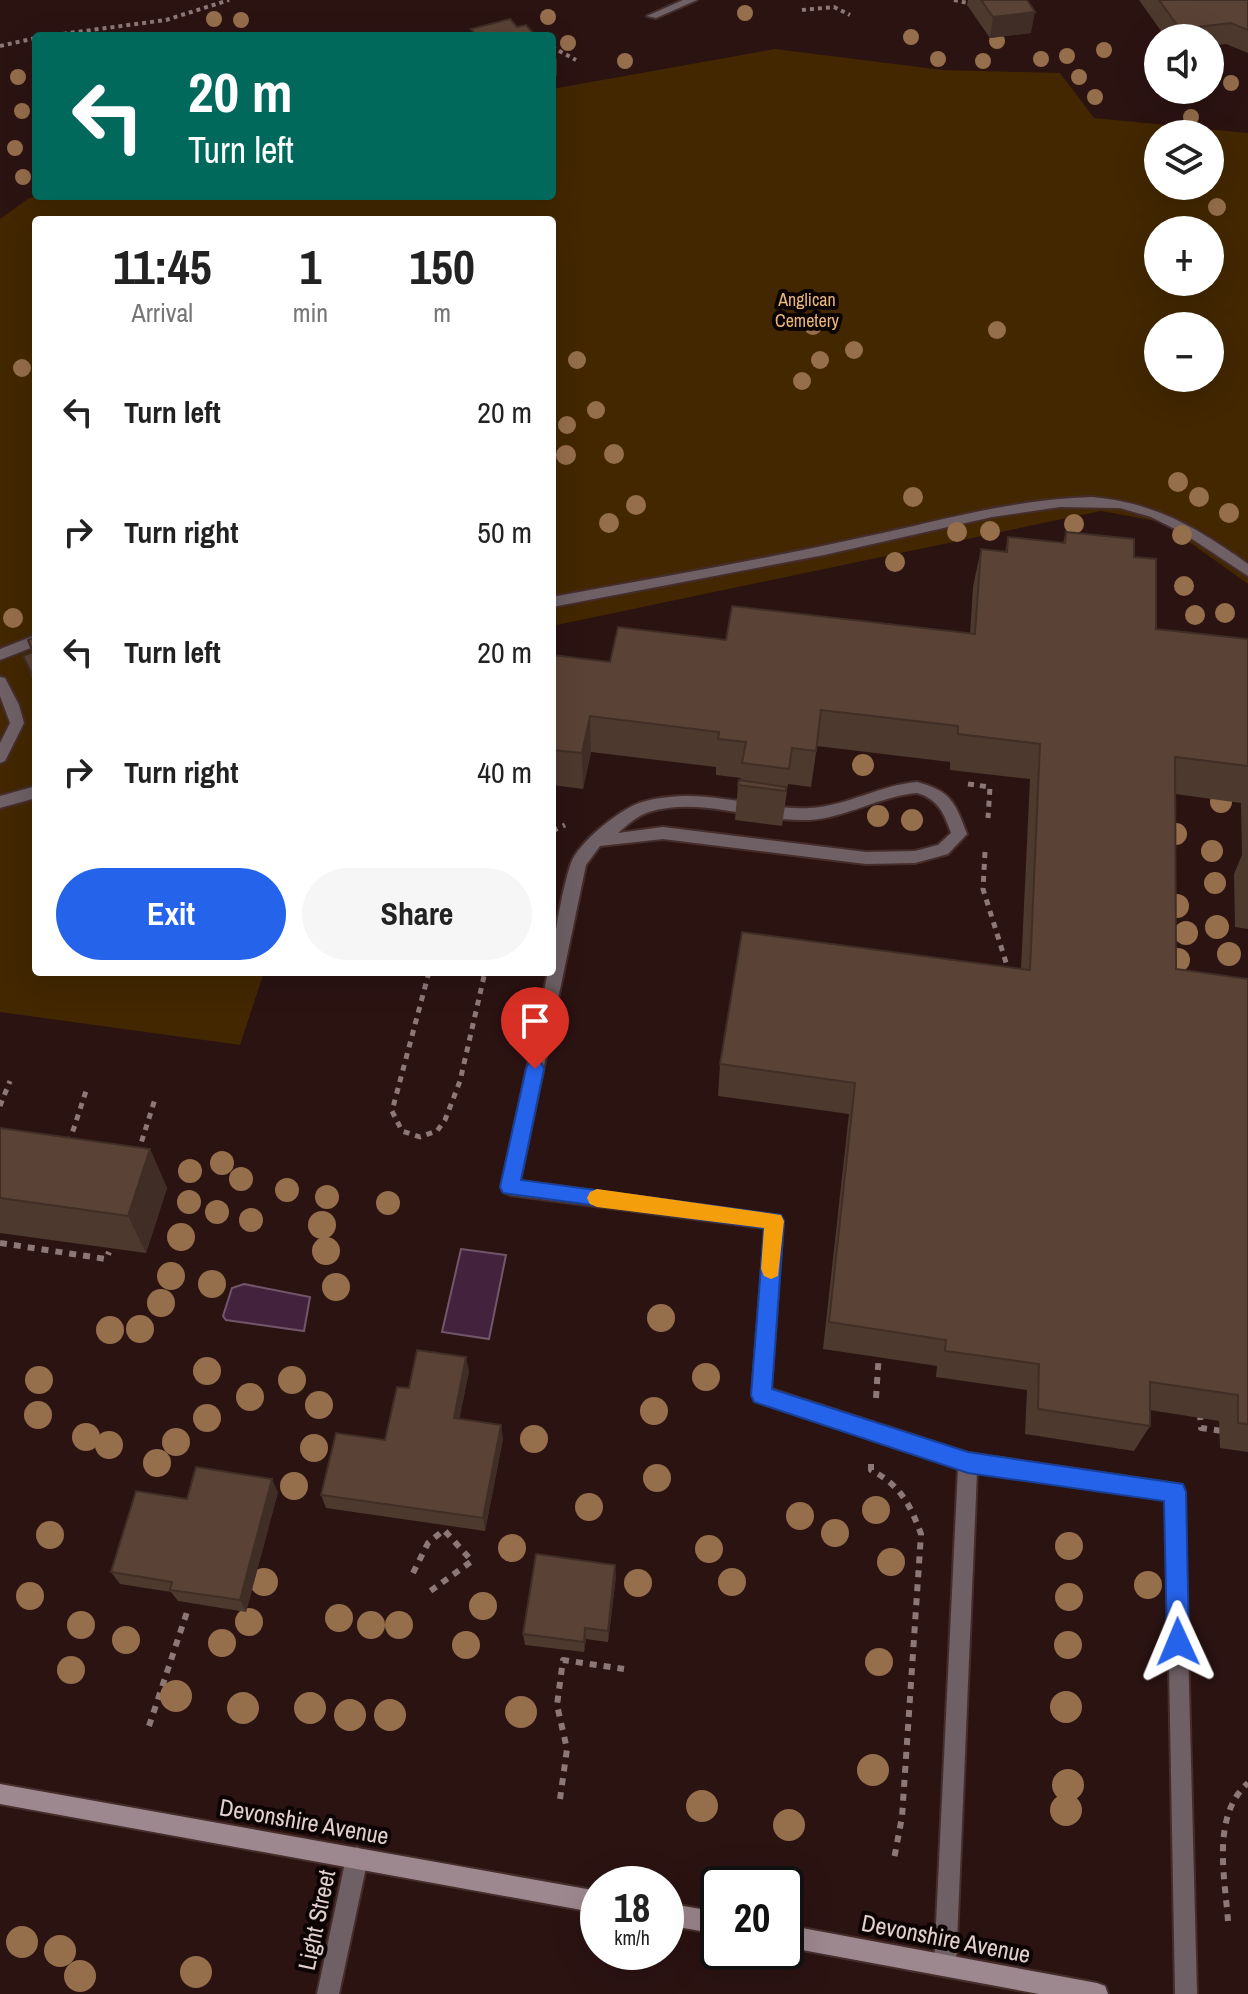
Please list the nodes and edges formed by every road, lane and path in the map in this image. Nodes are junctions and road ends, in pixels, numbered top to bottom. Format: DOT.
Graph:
graph roads {
  1 [pos="229,0"];
  2 [pos="692,0"];
  3 [pos="954,0"];
  4 [pos="973,5"];
  5 [pos="802,10"];
  6 [pos="850,15"];
  7 [pos="652,16"];
  8 [pos="77,32"];
  9 [pos="32,39"];
  10 [pos="0,46"];
  11 [pos="556,49"];
  12 [pos="576,60"];
  13 [pos="1248,571"];
  14 [pos="556,601"];
  15 [pos="32,642"];
  16 [pos="0,655"];
  17 [pos="0,682"];
  18 [pos="0,757"];
  19 [pos="32,793"];
  20 [pos="0,802"];
  21 [pos="596,841"];
  22 [pos="556,971"];
  23 [pos="428,976"];
  24 [pos="484,976"];
  25 [pos="555,976"];
  26 [pos="10,1081"];
  27 [pos="86,1091"];
  28 [pos="155,1099"];
  29 [pos="0,1106"];
  30 [pos="66,1154"];
  31 [pos="134,1164"];
  32 [pos="0,1243"];
  33 [pos="109,1252"];
  34 [pos="879,1344"];
  35 [pos="1199,1405"];
  36 [pos="873,1432"];
  37 [pos="1232,1432"];
  38 [pos="968,1462"];
  39 [pos="413,1573"];
  40 [pos="429,1592"];
  41 [pos="188,1609"];
  42 [pos="624,1669"];
  43 [pos="149,1726"];
  44 [pos="1248,1783"];
  45 [pos="0,1794"];
  46 [pos="560,1799"];
  47 [pos="357,1858"];
  48 [pos="894,1859"];
  49 [pos="580,1899"];
  50 [pos="1228,1921"];
  51 [pos="804,1939"];
  52 [pos="945,1965"];
  53 [pos="328,1994"];
  54 [pos="1097,1994"];
  55 [pos="1186,1994"];
  1 -- 8 [label="path"];
  2 -- 7 [label="street"];
  3 -- 4 [label="path"];
  5 -- 6 [label="path"];
  9 -- 10 [label="path"];
  11 -- 12 [label="path"];
  13 -- 14 [label="street"];
  15 -- 16 [label="street"];
  17 -- 18 [label="street"];
  19 -- 20 [label="street"];
  21 -- 21 [label="street"];
  21 -- 22 [label="street"];
  23 -- 24 [label="path"];
  25 -- 36 [label="street"];
  26 -- 29 [label="path"];
  27 -- 30 [label="path"];
  28 -- 31 [label="path"];
  32 -- 33 [label="path"];
  34 -- 36 [label="path"];
  35 -- 37 [label="path"];
  36 -- 38 [label="street"];
  36 -- 48 [label="path"];
  38 -- 52 [label="street"];
  38 -- 55 [label="street"];
  39 -- 40 [label="path"];
  41 -- 43 [label="path"];
  42 -- 46 [label="path"];
  44 -- 50 [label="path"];
  45 -- 47 [label="main road, Devonshire Avenue"];
  47 -- 49 [label="main road, Devonshire Avenue"];
  47 -- 53 [label="street, Light Street"];
  51 -- 52 [label="main road, Devonshire Avenue"];
  52 -- 54 [label="main road, Devonshire Avenue"];
}
